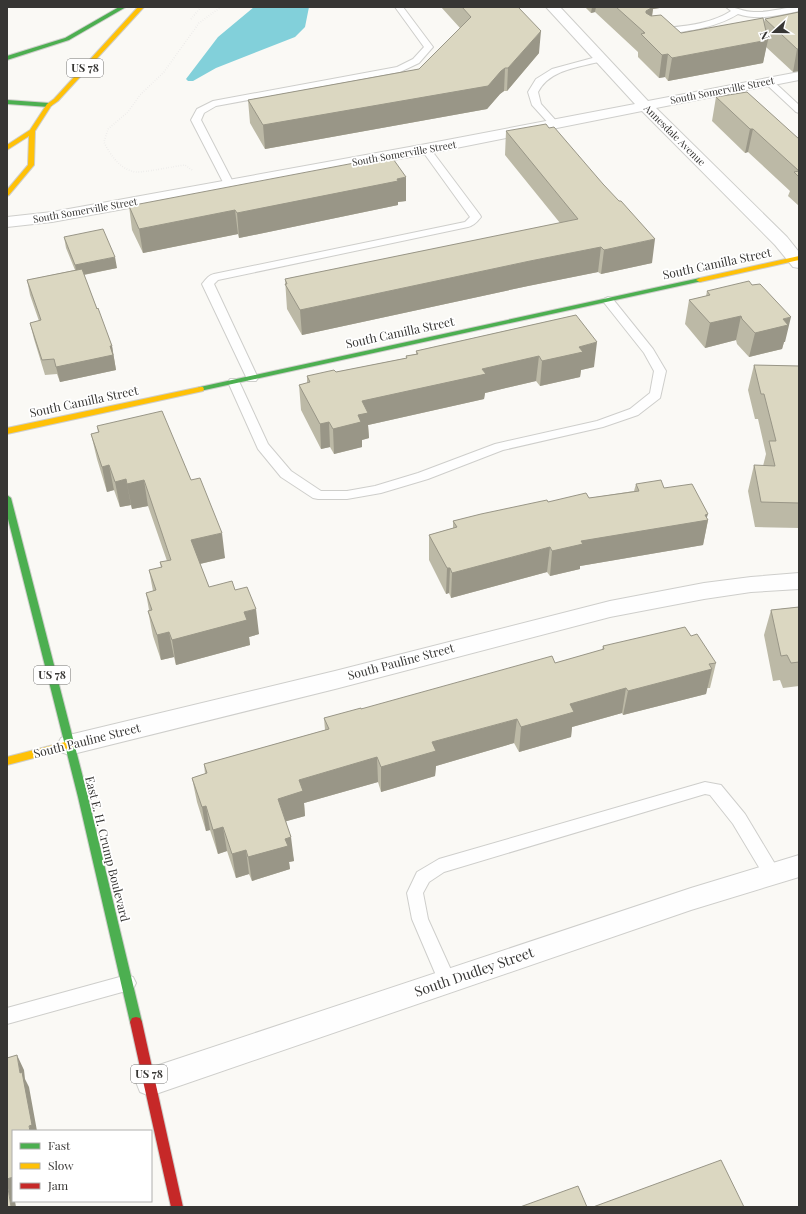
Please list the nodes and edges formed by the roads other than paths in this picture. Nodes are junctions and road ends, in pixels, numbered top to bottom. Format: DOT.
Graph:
graph roads {
  1 [pos="123,7"];
  2 [pos="141,7"];
  3 [pos="399,7"];
  4 [pos="553,7"];
  5 [pos="799,8"];
  6 [pos="733,10"];
  7 [pos="648,34"];
  8 [pos="7,58"];
  9 [pos="600,59"];
  10 [pos="799,76"];
  11 [pos="769,82"];
  12 [pos="7,102"];
  13 [pos="49,106"];
  14 [pos="645,106"];
  15 [pos="799,110"];
  16 [pos="554,124"];
  17 [pos="32,131"];
  18 [pos="7,148"];
  19 [pos="426,149"];
  20 [pos="229,184"];
  21 [pos="7,194"];
  22 [pos="7,222"];
  23 [pos="798,260"];
  24 [pos="608,300"];
  25 [pos="252,378"];
  26 [pos="234,382"];
  27 [pos="7,431"];
  28 [pos="7,498"];
  29 [pos="799,582"];
  30 [pos="69,745"];
  31 [pos="7,761"];
  32 [pos="799,866"];
  33 [pos="772,874"];
  34 [pos="447,981"];
  35 [pos="127,983"];
  36 [pos="7,1016"];
  37 [pos="150,1082"];
  38 [pos="177,1207"];
  1 -- 8 [label="main road"];
  2 -- 13 [label="main road, US 78"];
  3 -- 20 [label="lane"];
  4 -- 9 [label="street, Annesdale Avenue"];
  5 -- 6 [label="lane"];
  6 -- 7 [label="lane"];
  9 -- 14 [label="street, Annesdale Avenue"];
  9 -- 16 [label="lane"];
  10 -- 11 [label="street, South Somerville Street"];
  11 -- 14 [label="street, South Somerville Street"];
  11 -- 15 [label="lane"];
  12 -- 13 [label="main road"];
  13 -- 17 [label="main road, US 78"];
  14 -- 16 [label="street, South Somerville Street"];
  14 -- 23 [label="street, Annesdale Avenue"];
  16 -- 19 [label="street, South Somerville Street"];
  17 -- 18 [label="main road, US 78"];
  17 -- 21 [label="main road"];
  19 -- 20 [label="street, South Somerville Street"];
  19 -- 25 [label="lane"];
  20 -- 22 [label="street, South Somerville Street"];
  23 -- 24 [label="main road, South Camilla Street"];
  24 -- 25 [label="main road, South Camilla Street"];
  24 -- 26 [label="lane"];
  25 -- 26 [label="main road, South Camilla Street"];
  26 -- 27 [label="main road, South Camilla Street"];
  28 -- 30 [label="main road, East E. H. Crump Boulevard / US 78"];
  29 -- 30 [label="street, South Pauline Street"];
  30 -- 31 [label="main road, South Pauline Street"];
  30 -- 35 [label="main road, East E. H. Crump Boulevard / US 78"];
  32 -- 33 [label="street, South Dudley Street"];
  33 -- 34 [label="street, South Dudley Street"];
  33 -- 34 [label="lane"];
  34 -- 37 [label="street, South Dudley Street"];
  35 -- 36 [label="lane"];
  35 -- 37 [label="main road, East E. H. Crump Boulevard / US 78"];
  37 -- 38 [label="main road, East E. H. Crump Boulevard / US 78"];
}
